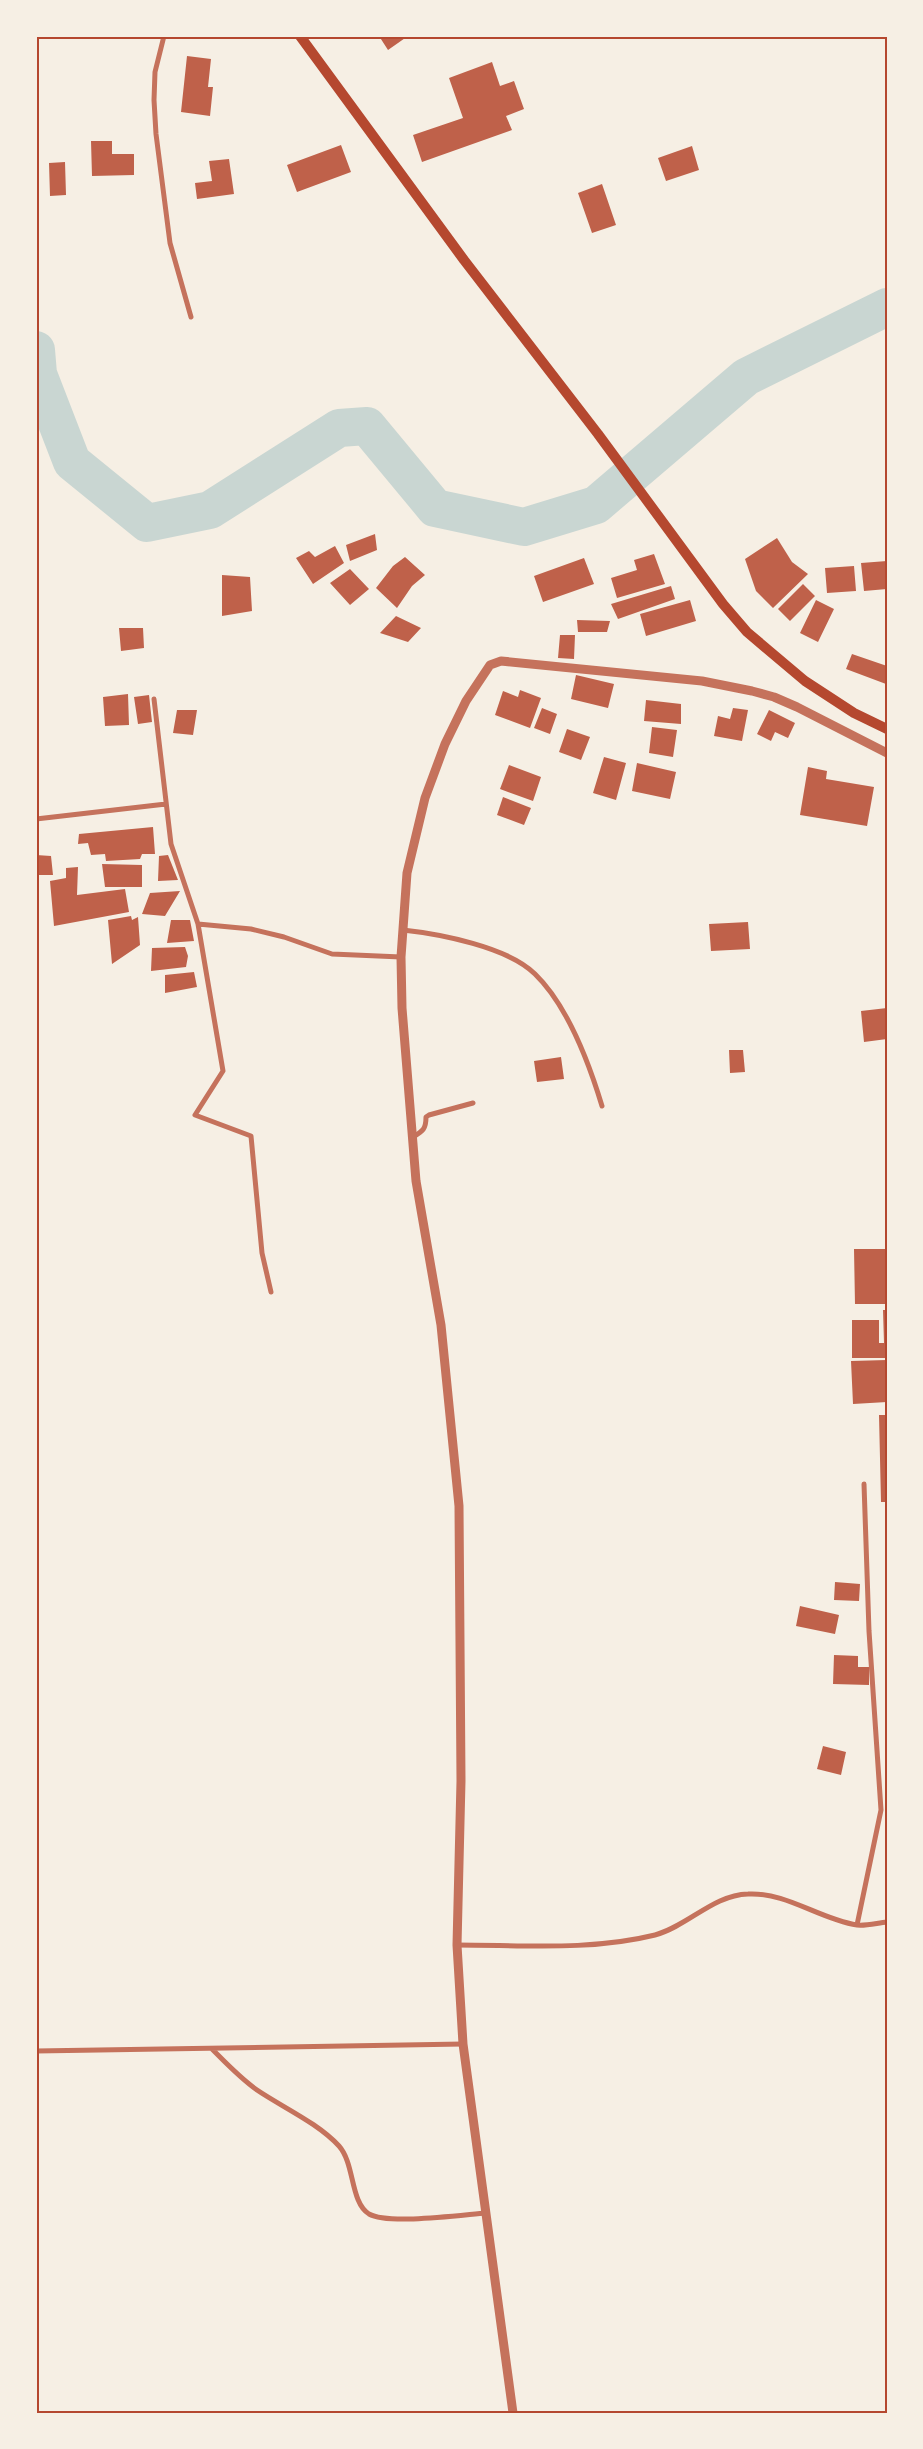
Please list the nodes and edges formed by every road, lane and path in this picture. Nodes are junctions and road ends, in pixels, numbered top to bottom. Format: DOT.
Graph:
graph roads {
  1 [pos="164,36"];
  2 [pos="300,36"];
  3 [pos="191,317"];
  4 [pos="154,699"];
  5 [pos="887,730"];
  6 [pos="887,753"];
  7 [pos="166,804"];
  8 [pos="36,819"];
  9 [pos="198,924"];
  10 [pos="402,930"];
  11 [pos="402,957"];
  12 [pos="473,1102"];
  13 [pos="602,1106"];
  14 [pos="413,1137"];
  15 [pos="271,1292"];
  16 [pos="864,1484"];
  17 [pos="887,1922"];
  18 [pos="857,1925"];
  19 [pos="457,1945"];
  20 [pos="463,2044"];
  21 [pos="212,2049"];
  22 [pos="36,2051"];
  23 [pos="486,2213"];
  24 [pos="513,2413"];
  1 -- 3 [label="street"];
  2 -- 5 [label="main road"];
  4 -- 7 [label="street"];
  6 -- 10 [label="street"];
  7 -- 8 [label="street"];
  7 -- 9 [label="street"];
  9 -- 11 [label="street"];
  9 -- 15 [label="street"];
  10 -- 11 [label="street"];
  10 -- 13 [label="street"];
  11 -- 14 [label="street"];
  12 -- 14 [label="street"];
  14 -- 19 [label="street"];
  16 -- 18 [label="street"];
  17 -- 18 [label="street"];
  18 -- 19 [label="street"];
  19 -- 20 [label="street"];
  20 -- 21 [label="street"];
  20 -- 23 [label="street"];
  21 -- 22 [label="street"];
  21 -- 23 [label="street"];
  23 -- 24 [label="street"];
}
